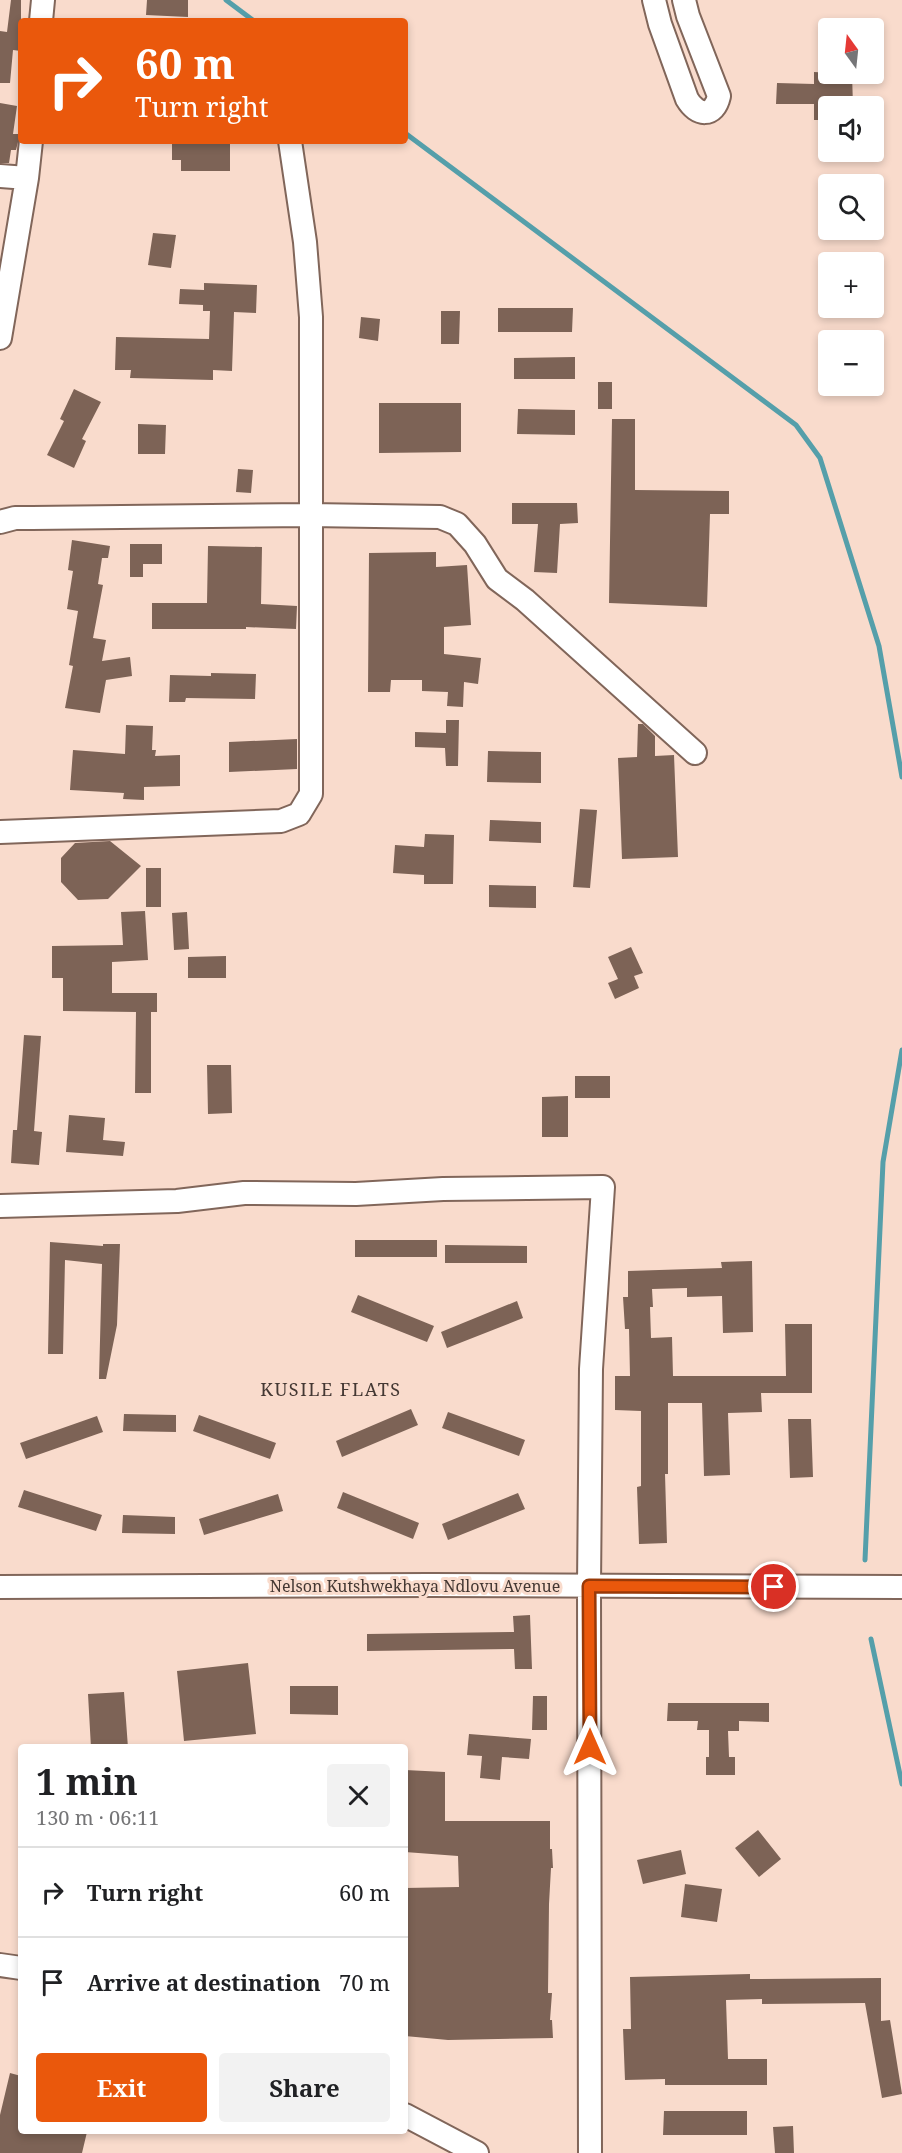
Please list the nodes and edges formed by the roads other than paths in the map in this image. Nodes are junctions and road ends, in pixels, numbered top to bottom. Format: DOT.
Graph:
graph roads {
  1 [pos="43,0"];
  2 [pos="654,0"];
  3 [pos="684,0"];
  4 [pos="41,18"];
  5 [pos="31,144"];
  6 [pos="290,144"];
  7 [pos="0,176"];
  8 [pos="27,178"];
  9 [pos="0,338"];
  10 [pos="310,516"];
  11 [pos="0,522"];
  12 [pos="695,753"];
  13 [pos="0,832"];
  14 [pos="0,1206"];
  15 [pos="589,1586"];
  16 [pos="0,1587"];
  17 [pos="902,1587"];
  18 [pos="0,1965"];
  19 [pos="18,1968"];
  20 [pos="408,2117"];
  21 [pos="477,2153"];
  22 [pos="590,2153"];
  1 -- 4 [label="street"];
  2 -- 3 [label="street"];
  5 -- 8 [label="street"];
  6 -- 10 [label="street"];
  7 -- 8 [label="street"];
  8 -- 9 [label="street"];
  10 -- 11 [label="street"];
  10 -- 12 [label="street"];
  10 -- 13 [label="street"];
  14 -- 15 [label="street"];
  15 -- 16 [label="street, Nelson Kutshwekhaya Ndlovu Avenue"];
  15 -- 17 [label="street, Nelson Kutshwekhaya Ndlovu Avenue"];
  15 -- 22 [label="street"];
  18 -- 19 [label="street"];
  20 -- 21 [label="street"];
}
